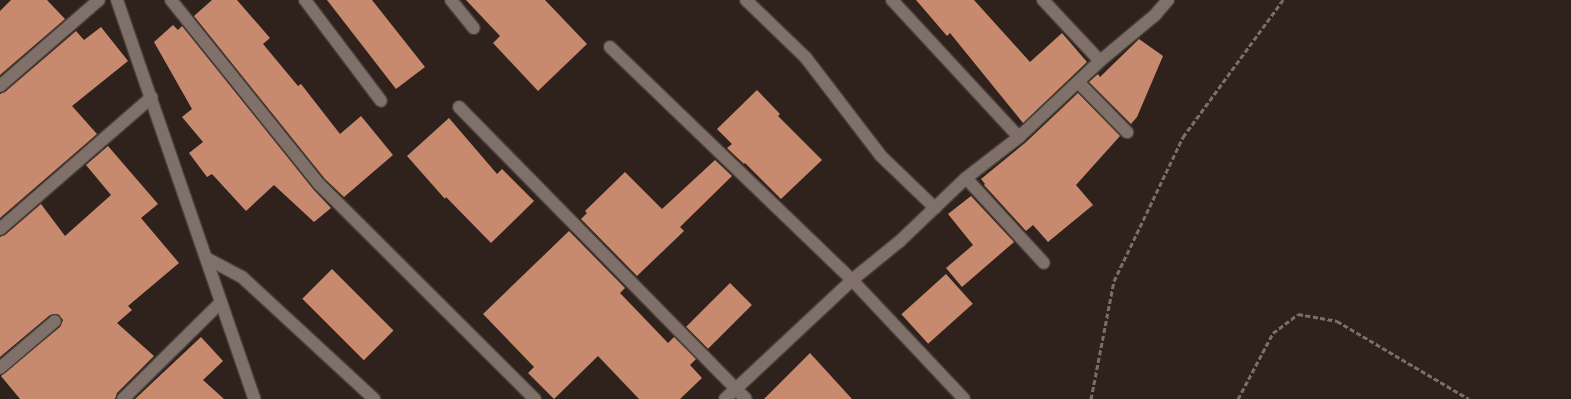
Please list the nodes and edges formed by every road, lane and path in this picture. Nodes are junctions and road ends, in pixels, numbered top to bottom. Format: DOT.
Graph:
graph roads {
  1 [pos="99,0"];
  2 [pos="118,0"];
  3 [pos="171,0"];
  4 [pos="305,0"];
  5 [pos="451,0"];
  6 [pos="746,0"];
  7 [pos="892,0"];
  8 [pos="1043,0"];
  9 [pos="1168,0"];
  10 [pos="1283,0"];
  11 [pos="474,28"];
  12 [pos="610,46"];
  13 [pos="1100,61"];
  14 [pos="1079,83"];
  15 [pos="0,86"];
  16 [pos="152,97"];
  17 [pos="381,101"];
  18 [pos="458,107"];
  19 [pos="1127,132"];
  20 [pos="1019,137"];
  21 [pos="966,178"];
  22 [pos="935,208"];
  23 [pos="0,228"];
  24 [pos="208,260"];
  25 [pos="1044,263"];
  26 [pos="852,280"];
  27 [pos="221,302"];
  28 [pos="55,321"];
  29 [pos="0,368"];
  30 [pos="736,389"];
  31 [pos="1093,398"];
  32 [pos="123,399"];
  33 [pos="254,399"];
  34 [pos="374,399"];
  35 [pos="535,399"];
  36 [pos="725,399"];
  37 [pos="746,399"];
  38 [pos="964,399"];
  39 [pos="1238,399"];
  40 [pos="1469,399"];
  1 -- 15 [label="street"];
  2 -- 16 [label="street"];
  3 -- 35 [label="street"];
  4 -- 17 [label="street"];
  5 -- 11 [label="street"];
  6 -- 22 [label="street"];
  7 -- 20 [label="street"];
  8 -- 13 [label="street"];
  9 -- 13 [label="street"];
  10 -- 31 [label="path"];
  12 -- 26 [label="street"];
  13 -- 14 [label="street"];
  14 -- 19 [label="street"];
  14 -- 20 [label="street"];
  16 -- 23 [label="street"];
  16 -- 24 [label="street"];
  18 -- 30 [label="street"];
  20 -- 21 [label="street"];
  21 -- 22 [label="street"];
  21 -- 25 [label="street"];
  22 -- 26 [label="street"];
  24 -- 27 [label="street"];
  24 -- 34 [label="street"];
  26 -- 30 [label="street"];
  26 -- 38 [label="street"];
  27 -- 32 [label="street"];
  27 -- 33 [label="street"];
  28 -- 29 [label="street"];
  30 -- 36 [label="street"];
  30 -- 37 [label="street"];
  39 -- 40 [label="path"];
}
